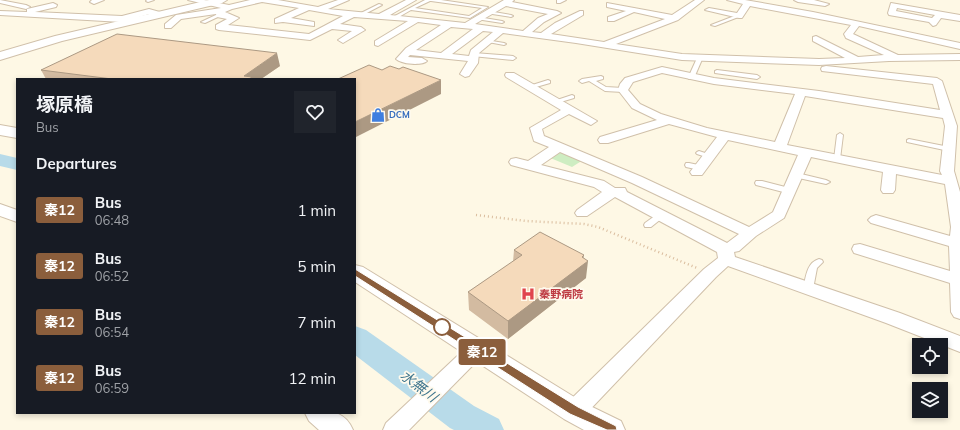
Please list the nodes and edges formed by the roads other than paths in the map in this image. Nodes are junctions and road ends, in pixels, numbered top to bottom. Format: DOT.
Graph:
graph roads {
  1 [pos="32,0"];
  2 [pos="192,0"];
  3 [pos="260,0"];
  4 [pos="265,0"];
  5 [pos="345,0"];
  6 [pos="412,0"];
  7 [pos="428,0"];
  8 [pos="431,0"];
  9 [pos="618,0"];
  10 [pos="700,0"];
  11 [pos="731,0"];
  12 [pos="798,0"];
  13 [pos="0,1"];
  14 [pos="508,1"];
  15 [pos="826,2"];
  16 [pos="716,3"];
  17 [pos="745,3"];
  18 [pos="207,4"];
  19 [pos="610,5"];
  20 [pos="380,6"];
  21 [pos="404,6"];
  22 [pos="131,7"];
  23 [pos="223,8"];
  24 [pos="306,8"];
  25 [pos="677,8"];
  26 [pos="37,9"];
  27 [pos="633,9"];
  28 [pos="319,10"];
  29 [pos="602,10"];
  30 [pos="688,10"];
  31 [pos="709,10"];
  32 [pos="488,12"];
  33 [pos="0,13"];
  34 [pos="22,14"];
  35 [pos="163,14"];
  36 [pos="813,14"];
  37 [pos="356,15"];
  38 [pos="590,15"];
  39 [pos="380,16"];
  40 [pos="511,16"];
  41 [pos="739,16"];
  42 [pos="108,17"];
  43 [pos="395,17"];
  44 [pos="870,17"];
  45 [pos="478,18"];
  46 [pos="675,18"];
  47 [pos="960,18"];
  48 [pos="417,19"];
  49 [pos="611,19"];
  50 [pos="936,20"];
  51 [pos="203,22"];
  52 [pos="305,24"];
  53 [pos="449,24"];
  54 [pos="713,24"];
  55 [pos="856,24"];
  56 [pos="168,26"];
  57 [pos="332,26"];
  58 [pos="468,26"];
  59 [pos="501,26"];
  60 [pos="866,26"];
  61 [pos="481,28"];
  62 [pos="891,32"];
  63 [pos="525,33"];
  64 [pos="392,35"];
  65 [pos="544,36"];
  66 [pos="426,39"];
  67 [pos="816,39"];
  68 [pos="343,40"];
  69 [pos="488,41"];
  70 [pos="378,43"];
  71 [pos="504,44"];
  72 [pos="604,45"];
  73 [pos="960,46"];
  74 [pos="409,52"];
  75 [pos="444,55"];
  76 [pos="0,56"];
  77 [pos="474,57"];
  78 [pos="700,57"];
  79 [pos="960,57"];
  80 [pos="514,58"];
  81 [pos="899,58"];
  82 [pos="857,60"];
  83 [pos="422,61"];
  84 [pos="782,62"];
  85 [pos="717,72"];
  86 [pos="465,74"];
  87 [pos="510,75"];
  88 [pos="758,77"];
  89 [pos="601,78"];
  90 [pos="691,78"];
  91 [pos="730,79"];
  92 [pos="591,80"];
  93 [pos="582,81"];
  94 [pos="548,82"];
  95 [pos="529,87"];
  96 [pos="623,90"];
  97 [pos="802,92"];
  98 [pos="572,97"];
  99 [pos="554,102"];
  100 [pos="569,110"];
  101 [pos="668,120"];
  102 [pos="591,121"];
  103 [pos="953,123"];
  104 [pos="0,130"];
  105 [pos="16,133"];
  106 [pos="725,135"];
  107 [pos="840,135"];
  108 [pos="909,141"];
  109 [pos="780,146"];
  110 [pos="558,147"];
  111 [pos="629,147"];
  112 [pos="949,150"];
  113 [pos="804,153"];
  114 [pos="837,159"];
  115 [pos="516,162"];
  116 [pos="530,166"];
  117 [pos="696,168"];
  118 [pos="890,169"];
  119 [pos="797,175"];
  120 [pos="637,180"];
  121 [pos="951,181"];
  122 [pos="826,182"];
  123 [pos="759,183"];
  124 [pos="888,190"];
  125 [pos="614,192"];
  126 [pos="790,192"];
  127 [pos="0,210"];
  128 [pos="582,213"];
  129 [pos="662,215"];
  130 [pos="16,216"];
  131 [pos="876,220"];
  132 [pos="648,225"];
  133 [pos="750,233"];
  134 [pos="957,243"];
  135 [pos="860,249"];
  136 [pos="726,255"];
  137 [pos="819,262"];
  138 [pos="356,273"];
  139 [pos="958,280"];
  140 [pos="808,289"];
  141 [pos="960,312"];
  142 [pos="960,344"];
  143 [pos="470,356"];
  144 [pos="574,411"];
  145 [pos="320,414"];
  146 [pos="340,430"];
  147 [pos="394,430"];
  148 [pos="612,430"];
  1 -- 26 [label="street"];
  2 -- 18 [label="street"];
  3 -- 23 [label="street"];
  4 -- 24 [label="street"];
  5 -- 28 [label="street"];
  6 -- 21 [label="street"];
  7 -- 21 [label="lane"];
  8 -- 21 [label="lane"];
  9 -- 19 [label="street"];
  10 -- 30 [label="street"];
  11 -- 17 [label="street"];
  12 -- 15 [label="street"];
  13 -- 26 [label="street"];
  14 -- 32 [label="street"];
  14 -- 63 [label="street"];
  15 -- 36 [label="street"];
  16 -- 17 [label="street"];
  17 -- 36 [label="street"];
  17 -- 41 [label="street"];
  18 -- 23 [label="street"];
  18 -- 35 [label="street"];
  19 -- 27 [label="street"];
  19 -- 29 [label="street"];
  20 -- 37 [label="lane"];
  21 -- 39 [label="street"];
  21 -- 43 [label="lane"];
  22 -- 42 [label="street"];
  23 -- 51 [label="lane"];
  23 -- 56 [label="street"];
  23 -- 57 [label="street"];
  24 -- 28 [label="street"];
  24 -- 52 [label="street"];
  25 -- 30 [label="street"];
  26 -- 34 [label="street"];
  27 -- 46 [label="street"];
  27 -- 49 [label="street"];
  28 -- 37 [label="street"];
  30 -- 46 [label="street"];
  31 -- 41 [label="street"];
  32 -- 40 [label="lane"];
  32 -- 45 [label="street"];
  33 -- 34 [label="street"];
  34 -- 42 [label="street"];
  35 -- 42 [label="street"];
  35 -- 76 [label="street"];
  36 -- 55 [label="street"];
  37 -- 39 [label="street"];
  37 -- 57 [label="street"];
  38 -- 65 [label="street"];
  39 -- 43 [label="street"];
  41 -- 54 [label="lane"];
  43 -- 48 [label="street"];
  44 -- 60 [label="street"];
  45 -- 58 [label="street"];
  45 -- 59 [label="lane"];
  46 -- 72 [label="street"];
  47 -- 50 [label="street"];
  48 -- 53 [label="street"];
  48 -- 64 [label="street"];
  53 -- 58 [label="street"];
  53 -- 66 [label="street"];
  55 -- 60 [label="street"];
  55 -- 81 [label="street"];
  57 -- 68 [label="street"];
  58 -- 61 [label="street"];
  59 -- 61 [label="street"];
  59 -- 63 [label="street"];
  59 -- 69 [label="street"];
  60 -- 62 [label="street"];
  61 -- 75 [label="street"];
  62 -- 73 [label="street"];
  62 -- 81 [label="street"];
  63 -- 65 [label="street"];
  64 -- 66 [label="street"];
  64 -- 70 [label="street"];
  65 -- 72 [label="street"];
  66 -- 74 [label="street"];
  67 -- 82 [label="street"];
  69 -- 71 [label="lane"];
  69 -- 77 [label="street"];
  72 -- 78 [label="street"];
  74 -- 75 [label="street"];
  74 -- 83 [label="street"];
  75 -- 77 [label="street"];
  77 -- 80 [label="lane"];
  77 -- 86 [label="street"];
  78 -- 84 [label="street"];
  78 -- 90 [label="lane"];
  79 -- 81 [label="street"];
  81 -- 82 [label="street"];
  82 -- 84 [label="street"];
  84 -- 103 [label="street"];
  85 -- 91 [label="lane"];
  87 -- 95 [label="street"];
  88 -- 91 [label="lane"];
  89 -- 92 [label="lane"];
  90 -- 91 [label="street"];
  90 -- 96 [label="street"];
  91 -- 97 [label="street"];
  92 -- 93 [label="lane"];
  92 -- 96 [label="lane"];
  94 -- 95 [label="lane"];
  95 -- 99 [label="street"];
  96 -- 101 [label="street"];
  97 -- 103 [label="street"];
  97 -- 109 [label="street"];
  98 -- 99 [label="lane"];
  99 -- 100 [label="street"];
  100 -- 102 [label="street"];
  100 -- 110 [label="street"];
  101 -- 106 [label="street"];
  101 -- 111 [label="street"];
  103 -- 112 [label="street"];
  104 -- 105 [label="street"];
  106 -- 109 [label="street"];
  106 -- 117 [label="street"];
  107 -- 114 [label="lane"];
  108 -- 112 [label="lane"];
  109 -- 113 [label="street"];
  110 -- 116 [label="street"];
  110 -- 120 [label="street"];
  112 -- 121 [label="street"];
  113 -- 114 [label="street"];
  113 -- 119 [label="street"];
  114 -- 118 [label="street"];
  115 -- 116 [label="street"];
  116 -- 125 [label="street"];
  118 -- 121 [label="street"];
  118 -- 124 [label="street"];
  119 -- 122 [label="lane"];
  119 -- 126 [label="street"];
  120 -- 125 [label="street"];
  120 -- 133 [label="street"];
  121 -- 134 [label="street"];
  123 -- 126 [label="lane"];
  125 -- 128 [label="street"];
  125 -- 129 [label="street"];
  126 -- 133 [label="street"];
  127 -- 130 [label="street"];
  129 -- 132 [label="lane"];
  129 -- 136 [label="street"];
  131 -- 134 [label="street"];
  133 -- 136 [label="street"];
  134 -- 139 [label="street"];
  135 -- 139 [label="street"];
  136 -- 140 [label="street"];
  136 -- 144 [label="street"];
  137 -- 140 [label="lane"];
  138 -- 143 [label="street"];
  139 -- 141 [label="street"];
  140 -- 142 [label="street"];
  143 -- 144 [label="street"];
  143 -- 147 [label="street"];
  144 -- 148 [label="street"];
  145 -- 146 [label="street"];
}
